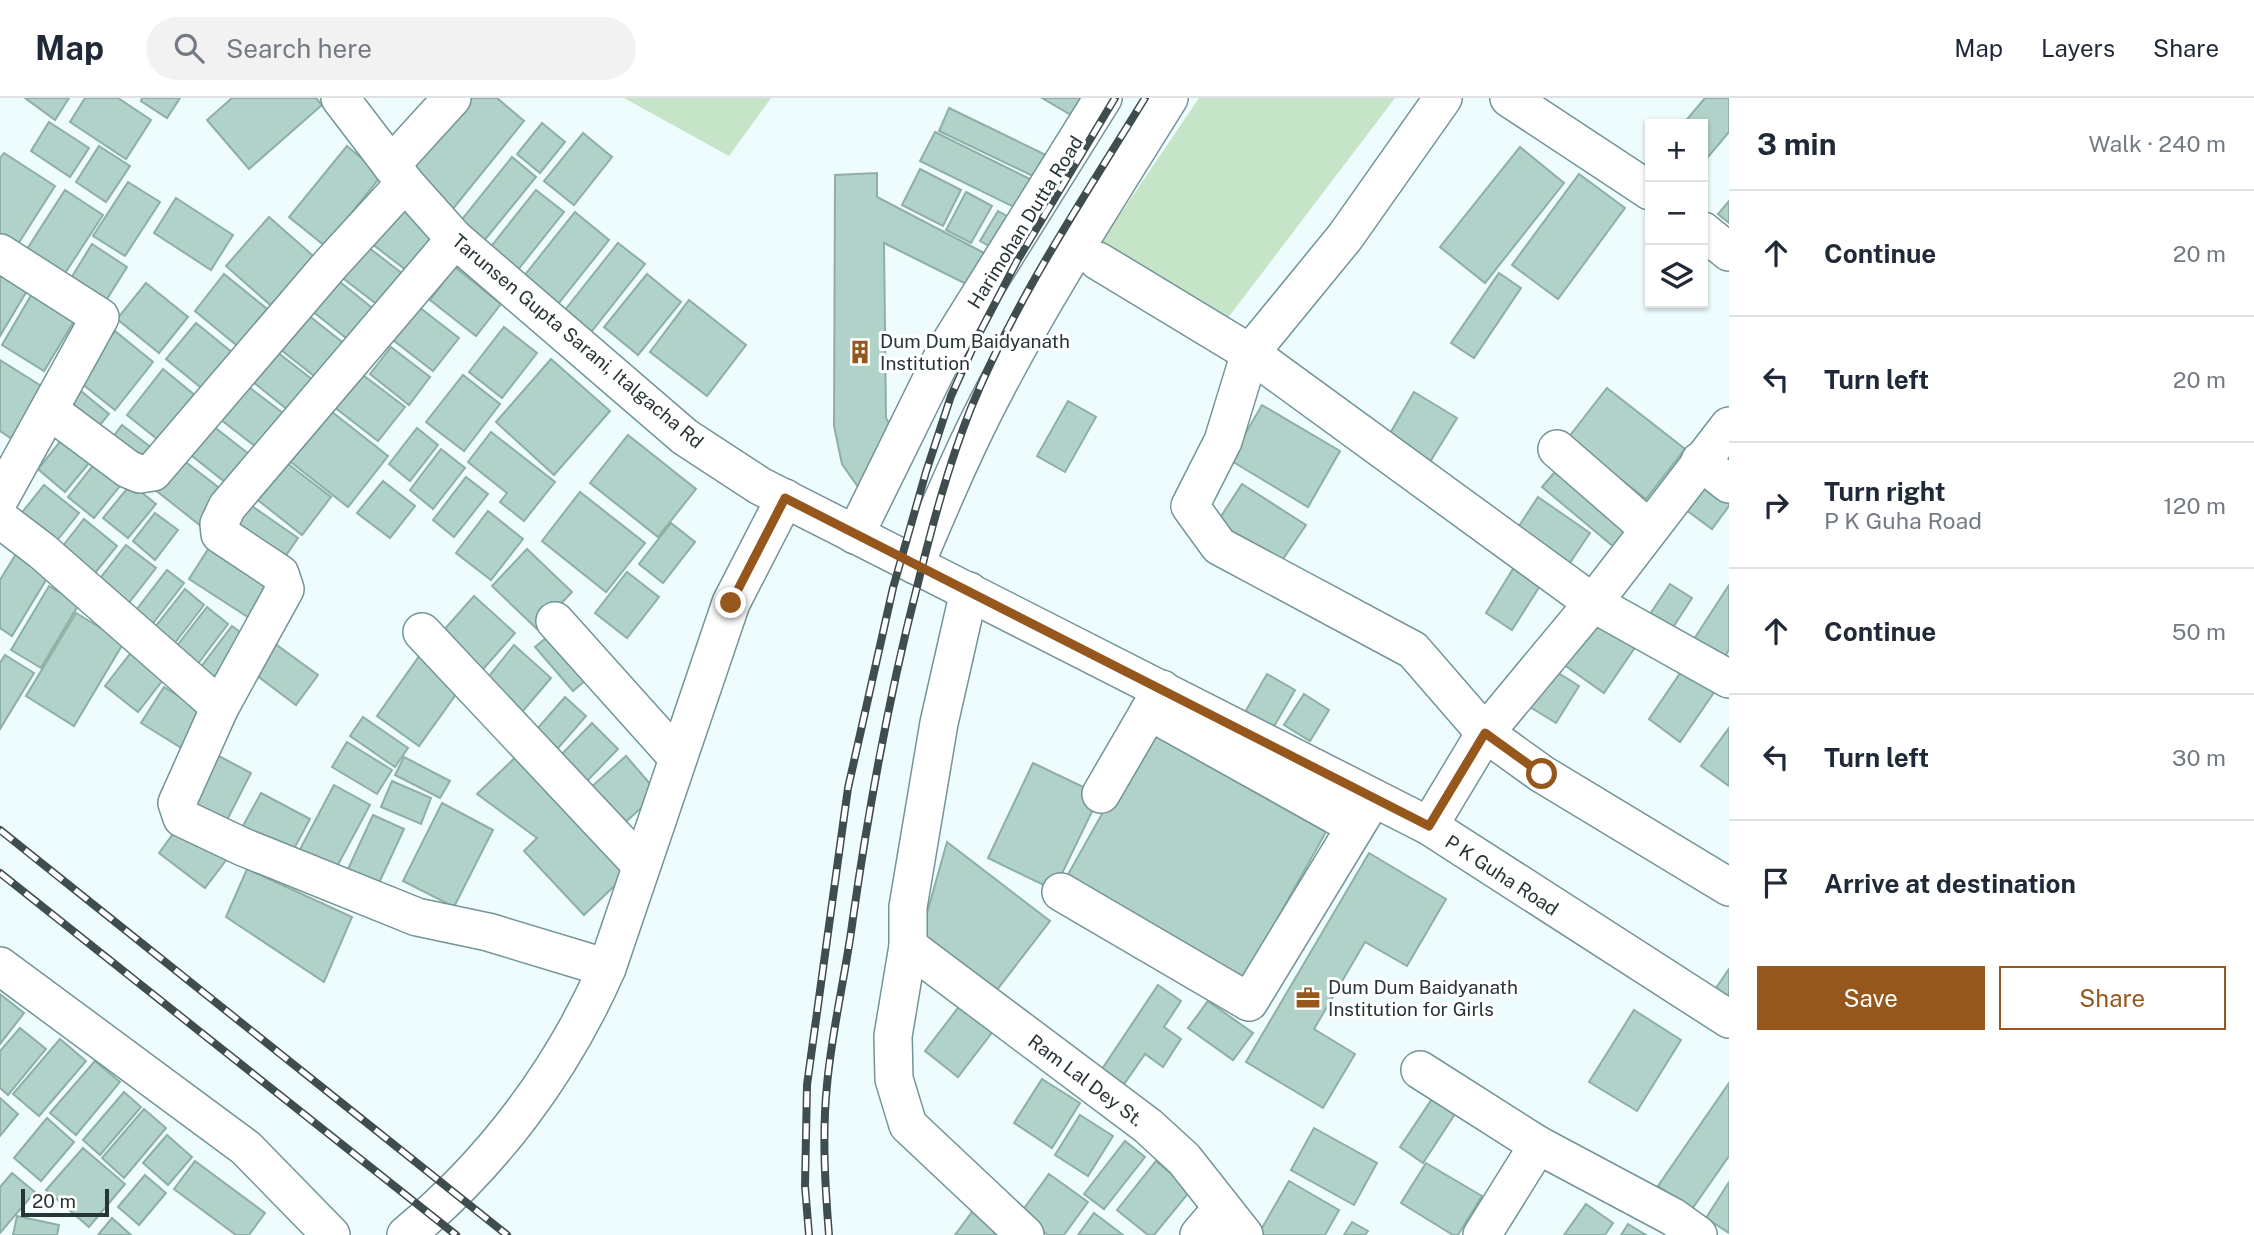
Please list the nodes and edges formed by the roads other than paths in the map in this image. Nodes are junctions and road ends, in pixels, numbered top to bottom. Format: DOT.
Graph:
graph roads {
  1 [pos="340,98"];
  2 [pos="452,98"];
  3 [pos="1103,98"];
  4 [pos="1169,98"];
  5 [pos="1443,98"];
  6 [pos="1527,103"];
  7 [pos="398,174"];
  8 [pos="1645,187"];
  9 [pos="1708,235"];
  10 [pos="455,239"];
  11 [pos="1729,252"];
  12 [pos="0,253"];
  13 [pos="1098,261"];
  14 [pos="1250,353"];
  15 [pos="49,410"];
  16 [pos="1729,426"];
  17 [pos="1557,449"];
  18 [pos="1700,461"];
  19 [pos="1729,484"];
  20 [pos="0,498"];
  21 [pos="785,498"];
  22 [pos="0,519"];
  23 [pos="1649,529"];
  24 [pos="855,535"];
  25 [pos="915,565"];
  26 [pos="969,592"];
  27 [pos="1592,603"];
  28 [pos="555,621"];
  29 [pos="422,632"];
  30 [pos="1729,680"];
  31 [pos="1156,700"];
  32 [pos="219,707"];
  33 [pos="1485,733"];
  34 [pos="677,757"];
  35 [pos="1101,794"];
  36 [pos="1364,812"];
  37 [pos="1429,826"];
  38 [pos="640,865"];
  39 [pos="1729,887"];
  40 [pos="1061,892"];
  41 [pos="908,946"];
  42 [pos="0,966"];
  43 [pos="607,968"];
  44 [pos="1729,1018"];
  45 [pos="1420,1070"];
  46 [pos="1538,1144"];
  47 [pos="1222,1226"];
  48 [pos="331,1235"];
  49 [pos="407,1235"];
  50 [pos="1025,1235"];
  51 [pos="1482,1235"];
  52 [pos="1698,1235"];
  1 -- 7 [label="street, Tarunsen Gupta Sarani, Italgacha Rd"];
  2 -- 7 [label="street"];
  3 -- 24 [label="street, Harimohan Dutta Road"];
  4 -- 25 [label="street"];
  5 -- 14 [label="street"];
  6 -- 8 [label="street"];
  7 -- 10 [label="street, Tarunsen Gupta Sarani, Italgacha Rd"];
  7 -- 15 [label="street"];
  9 -- 11 [label="street"];
  10 -- 21 [label="street, Tarunsen Gupta Sarani, Italgacha Rd"];
  10 -- 32 [label="street"];
  12 -- 15 [label="street"];
  13 -- 14 [label="street"];
  14 -- 27 [label="street"];
  14 -- 33 [label="street"];
  15 -- 20 [label="street"];
  16 -- 18 [label="street"];
  17 -- 23 [label="street"];
  18 -- 19 [label="street"];
  18 -- 23 [label="street"];
  21 -- 24 [label="street, Tarunsen Gupta Sarani, Italgacha Rd"];
  21 -- 34 [label="street"];
  22 -- 32 [label="street"];
  23 -- 27 [label="street"];
  24 -- 25 [label="street, Tarunsen Gupta Sarani, Italgacha Rd"];
  25 -- 26 [label="street, Tarunsen Gupta Sarani, Italgacha Rd"];
  26 -- 31 [label="street, P K Guha Road"];
  26 -- 41 [label="street"];
  27 -- 30 [label="street"];
  27 -- 33 [label="street"];
  28 -- 34 [label="street"];
  29 -- 38 [label="street"];
  31 -- 35 [label="street"];
  31 -- 36 [label="street, P K Guha Road"];
  32 -- 43 [label="street"];
  33 -- 37 [label="street"];
  33 -- 39 [label="street"];
  34 -- 38 [label="street"];
  36 -- 37 [label="street, P K Guha Road"];
  36 -- 40 [label="street"];
  37 -- 44 [label="street, P K Guha Road"];
  38 -- 43 [label="street"];
  41 -- 47 [label="street, Ram Lal Dey St."];
  41 -- 50 [label="street"];
  42 -- 48 [label="street"];
  43 -- 49 [label="street"];
  45 -- 46 [label="street"];
  46 -- 51 [label="street"];
  46 -- 52 [label="street"];
}
